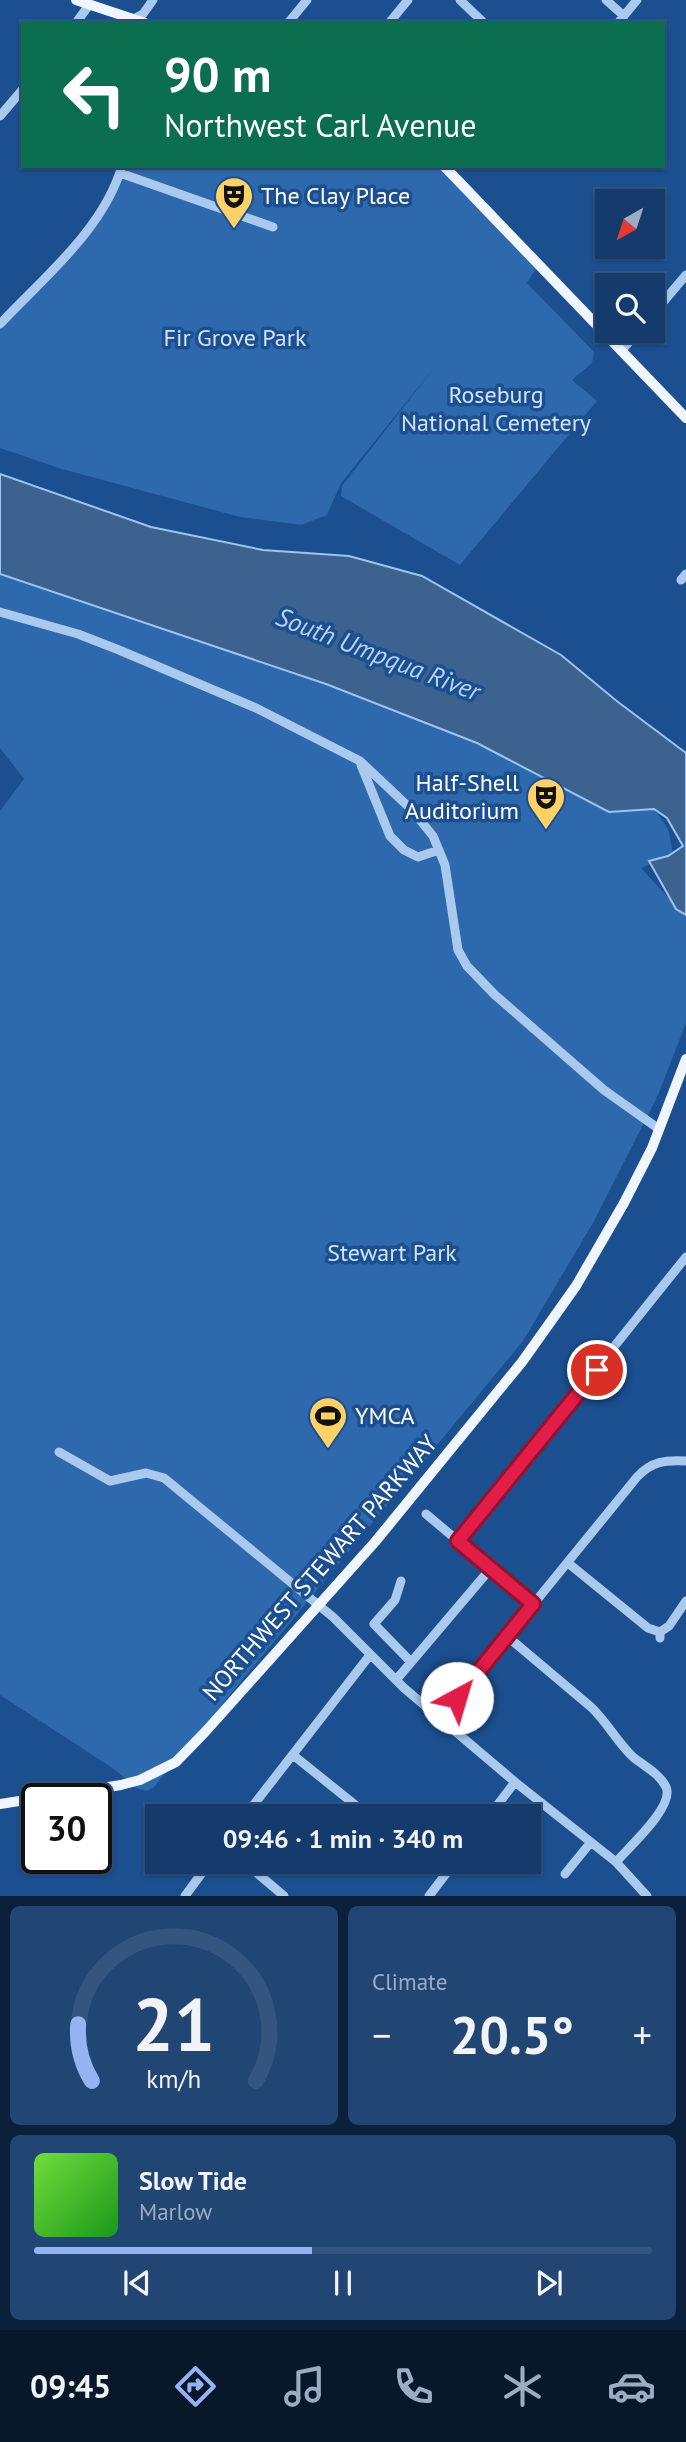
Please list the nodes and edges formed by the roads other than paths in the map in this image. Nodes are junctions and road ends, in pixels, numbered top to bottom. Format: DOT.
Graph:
graph roads {
  1 [pos="76,0"];
  2 [pos="153,0"];
  3 [pos="307,0"];
  4 [pos="408,0"];
  5 [pos="460,0"];
  6 [pos="606,0"];
  7 [pos="637,0"];
  8 [pos="89,5"];
  9 [pos="621,19"];
  10 [pos="77,21"];
  11 [pos="140,21"];
  12 [pos="290,21"];
  13 [pos="391,21"];
  14 [pos="482,21"];
  15 [pos="21,91"];
  16 [pos="0,116"];
  17 [pos="446,168"];
  18 [pos="121,170"];
  19 [pos="273,227"];
  20 [pos="686,275"];
  21 [pos="665,300"];
  22 [pos="0,324"];
  23 [pos="628,343"];
  24 [pos="621,351"];
  25 [pos="686,418"];
  26 [pos="0,612"];
  27 [pos="359,761"];
  28 [pos="439,850"];
  29 [pos="686,1059"];
  30 [pos="659,1129"];
  31 [pos="686,1257"];
  32 [pos="59,1452"];
  33 [pos="686,1461"];
  34 [pos="426,1514"];
  35 [pos="458,1541"];
  36 [pos="568,1563"];
  37 [pos="491,1568"];
  38 [pos="401,1581"];
  39 [pos="686,1601"];
  40 [pos="533,1604"];
  41 [pos="319,1606"];
  42 [pos="508,1637"];
  43 [pos="370,1655"];
  44 [pos="411,1662"];
  45 [pos="396,1680"];
  46 [pos="440,1719"];
  47 [pos="293,1755"];
  48 [pos="516,1782"];
  49 [pos="0,1804"];
  50 [pos="254,1804"];
  51 [pos="354,1804"];
  52 [pos="499,1804"];
  53 [pos="591,1842"];
  54 [pos="616,1862"];
  55 [pos="201,1874"];
  56 [pos="258,1874"];
  57 [pos="446,1874"];
  58 [pos="565,1874"];
  59 [pos="185,1896"];
  60 [pos="284,1896"];
  61 [pos="429,1896"];
  62 [pos="647,1896"];
  1 -- 8 [label="main road"];
  2 -- 11 [label="street"];
  3 -- 12 [label="street"];
  4 -- 13 [label="street"];
  5 -- 14 [label="street"];
  6 -- 9 [label="street"];
  7 -- 9 [label="street"];
  8 -- 10 [label="street"];
  8 -- 11 [label="main road"];
  15 -- 16 [label="street"];
  17 -- 24 [label="main road"];
  18 -- 19 [label="street"];
  18 -- 22 [label="street"];
  20 -- 21 [label="street"];
  23 -- 24 [label="street"];
  24 -- 25 [label="main road"];
  26 -- 27 [label="street"];
  27 -- 28 [label="street"];
  27 -- 28 [label="street"];
  28 -- 30 [label="street"];
  29 -- 30 [label="main road, NORTHWEST STEWART PARKWAY"];
  30 -- 41 [label="main road, NORTHWEST STEWART PARKWAY"];
  31 -- 35 [label="street"];
  32 -- 41 [label="street"];
  33 -- 36 [label="street"];
  34 -- 35 [label="street"];
  35 -- 37 [label="street"];
  36 -- 39 [label="street"];
  36 -- 40 [label="street"];
  37 -- 40 [label="street"];
  37 -- 44 [label="street"];
  38 -- 44 [label="street"];
  40 -- 42 [label="street"];
  41 -- 43 [label="street"];
  41 -- 49 [label="main road, NORTHWEST STEWART PARKWAY"];
  42 -- 46 [label="street"];
  42 -- 54 [label="street"];
  43 -- 45 [label="street"];
  43 -- 47 [label="street"];
  44 -- 45 [label="street"];
  45 -- 46 [label="street"];
  46 -- 48 [label="street"];
  47 -- 50 [label="street"];
  47 -- 51 [label="street"];
  48 -- 52 [label="street"];
  48 -- 53 [label="street"];
  53 -- 54 [label="street"];
  53 -- 58 [label="street"];
  54 -- 62 [label="street"];
  55 -- 59 [label="street"];
  56 -- 60 [label="street"];
  57 -- 61 [label="street"];
}
